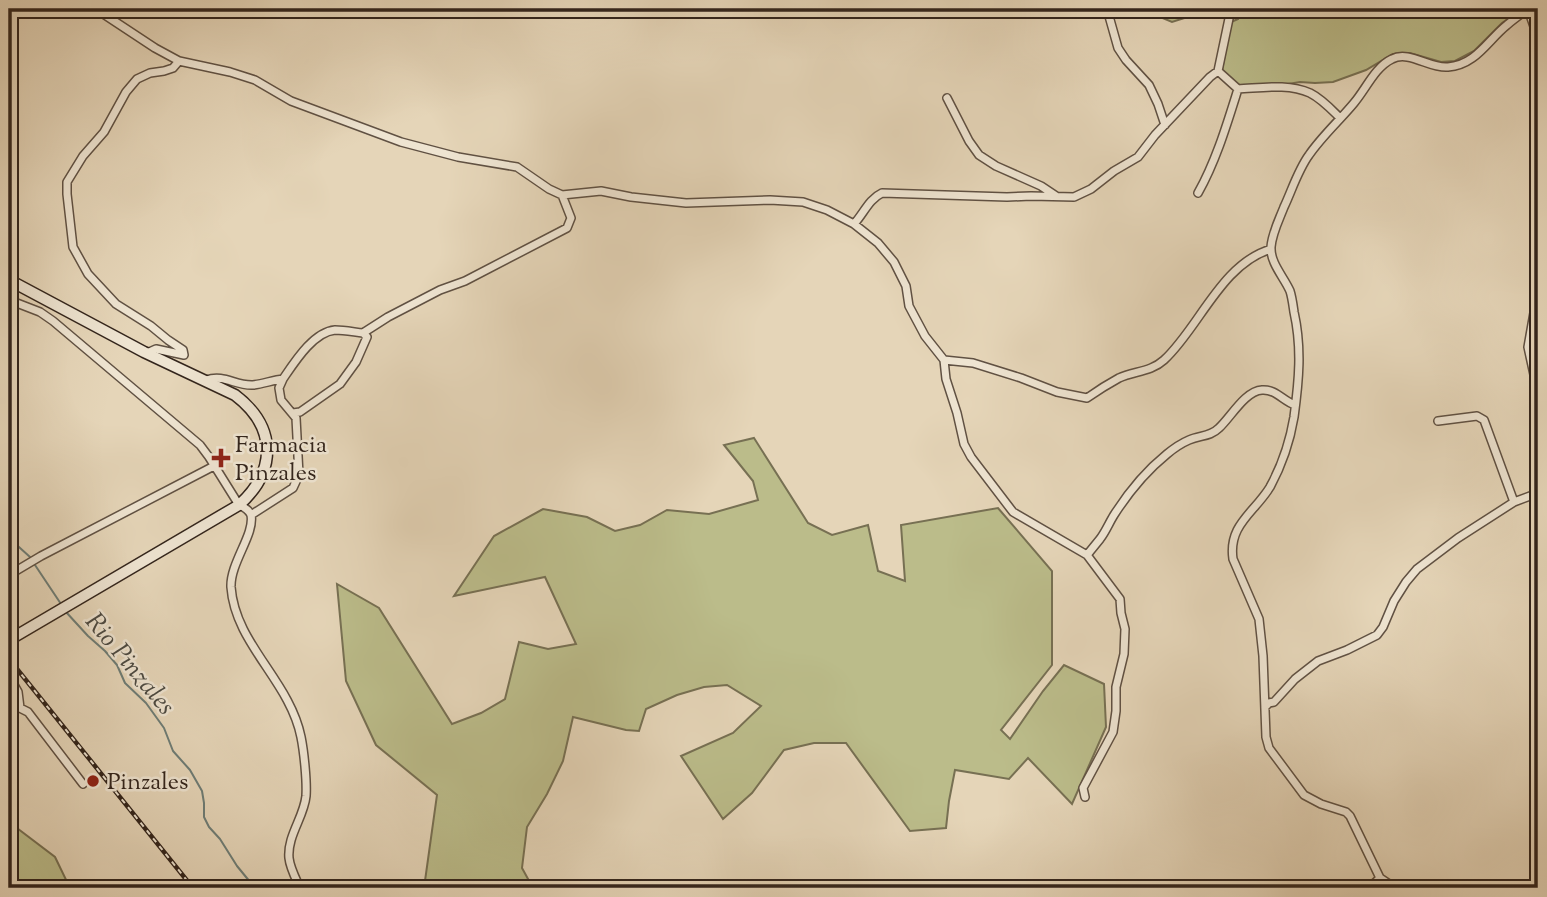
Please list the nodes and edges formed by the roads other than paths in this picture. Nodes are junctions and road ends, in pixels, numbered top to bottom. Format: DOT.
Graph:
graph roads {
  1 [pos="99,9"];
  2 [pos="1107,9"];
  3 [pos="1231,9"];
  4 [pos="1528,9"];
  5 [pos="1538,38"];
  6 [pos="179,61"];
  7 [pos="1218,71"];
  8 [pos="1238,89"];
  9 [pos="947,98"];
  10 [pos="1340,118"];
  11 [pos="1165,125"];
  12 [pos="1198,193"];
  13 [pos="562,195"];
  14 [pos="1059,197"];
  15 [pos="854,224"];
  16 [pos="1271,249"];
  17 [pos="9,280"];
  18 [pos="1538,290"];
  19 [pos="9,300"];
  20 [pos="1536,320"];
  21 [pos="363,333"];
  22 [pos="146,353"];
  23 [pos="944,360"];
  24 [pos="283,379"];
  25 [pos="206,380"];
  26 [pos="1538,393"];
  27 [pos="1295,405"];
  28 [pos="293,413"];
  29 [pos="1438,421"];
  30 [pos="214,466"];
  31 [pos="1538,493"];
  32 [pos="1514,502"];
  33 [pos="239,505"];
  34 [pos="251,515"];
  35 [pos="1087,555"];
  36 [pos="9,575"];
  37 [pos="12,638"];
  38 [pos="9,676"];
  39 [pos="1265,707"];
  40 [pos="9,708"];
  41 [pos="20,708"];
  42 [pos="83,784"];
  43 [pos="1085,797"];
  44 [pos="1380,878"];
  45 [pos="300,888"];
  46 [pos="1369,888"];
  47 [pos="1395,888"];
  1 -- 6 [label="street"];
  2 -- 11 [label="street"];
  3 -- 7 [label="street"];
  4 -- 5 [label="street"];
  4 -- 10 [label="street"];
  6 -- 13 [label="street"];
  6 -- 22 [label="street"];
  7 -- 8 [label="street"];
  7 -- 11 [label="street"];
  8 -- 10 [label="street"];
  8 -- 12 [label="street"];
  9 -- 14 [label="street"];
  10 -- 16 [label="street"];
  11 -- 14 [label="street"];
  13 -- 15 [label="street"];
  13 -- 21 [label="street"];
  14 -- 15 [label="street"];
  15 -- 23 [label="street"];
  16 -- 23 [label="street"];
  16 -- 27 [label="street"];
  17 -- 22 [label="main road"];
  18 -- 20 [label="street"];
  19 -- 30 [label="street"];
  20 -- 26 [label="street"];
  21 -- 24 [label="street"];
  21 -- 28 [label="street"];
  22 -- 25 [label="main road"];
  23 -- 35 [label="street"];
  24 -- 25 [label="street"];
  24 -- 28 [label="street"];
  25 -- 33 [label="main road"];
  27 -- 35 [label="street"];
  27 -- 39 [label="street"];
  28 -- 34 [label="street"];
  29 -- 32 [label="street"];
  30 -- 33 [label="street"];
  30 -- 36 [label="street"];
  31 -- 32 [label="street"];
  32 -- 39 [label="street"];
  33 -- 34 [label="street"];
  33 -- 37 [label="main road"];
  34 -- 45 [label="street"];
  35 -- 43 [label="street"];
  38 -- 41 [label="street"];
  39 -- 44 [label="street"];
  40 -- 41 [label="street"];
  41 -- 42 [label="street"];
  44 -- 46 [label="street"];
  44 -- 47 [label="street"];
}
